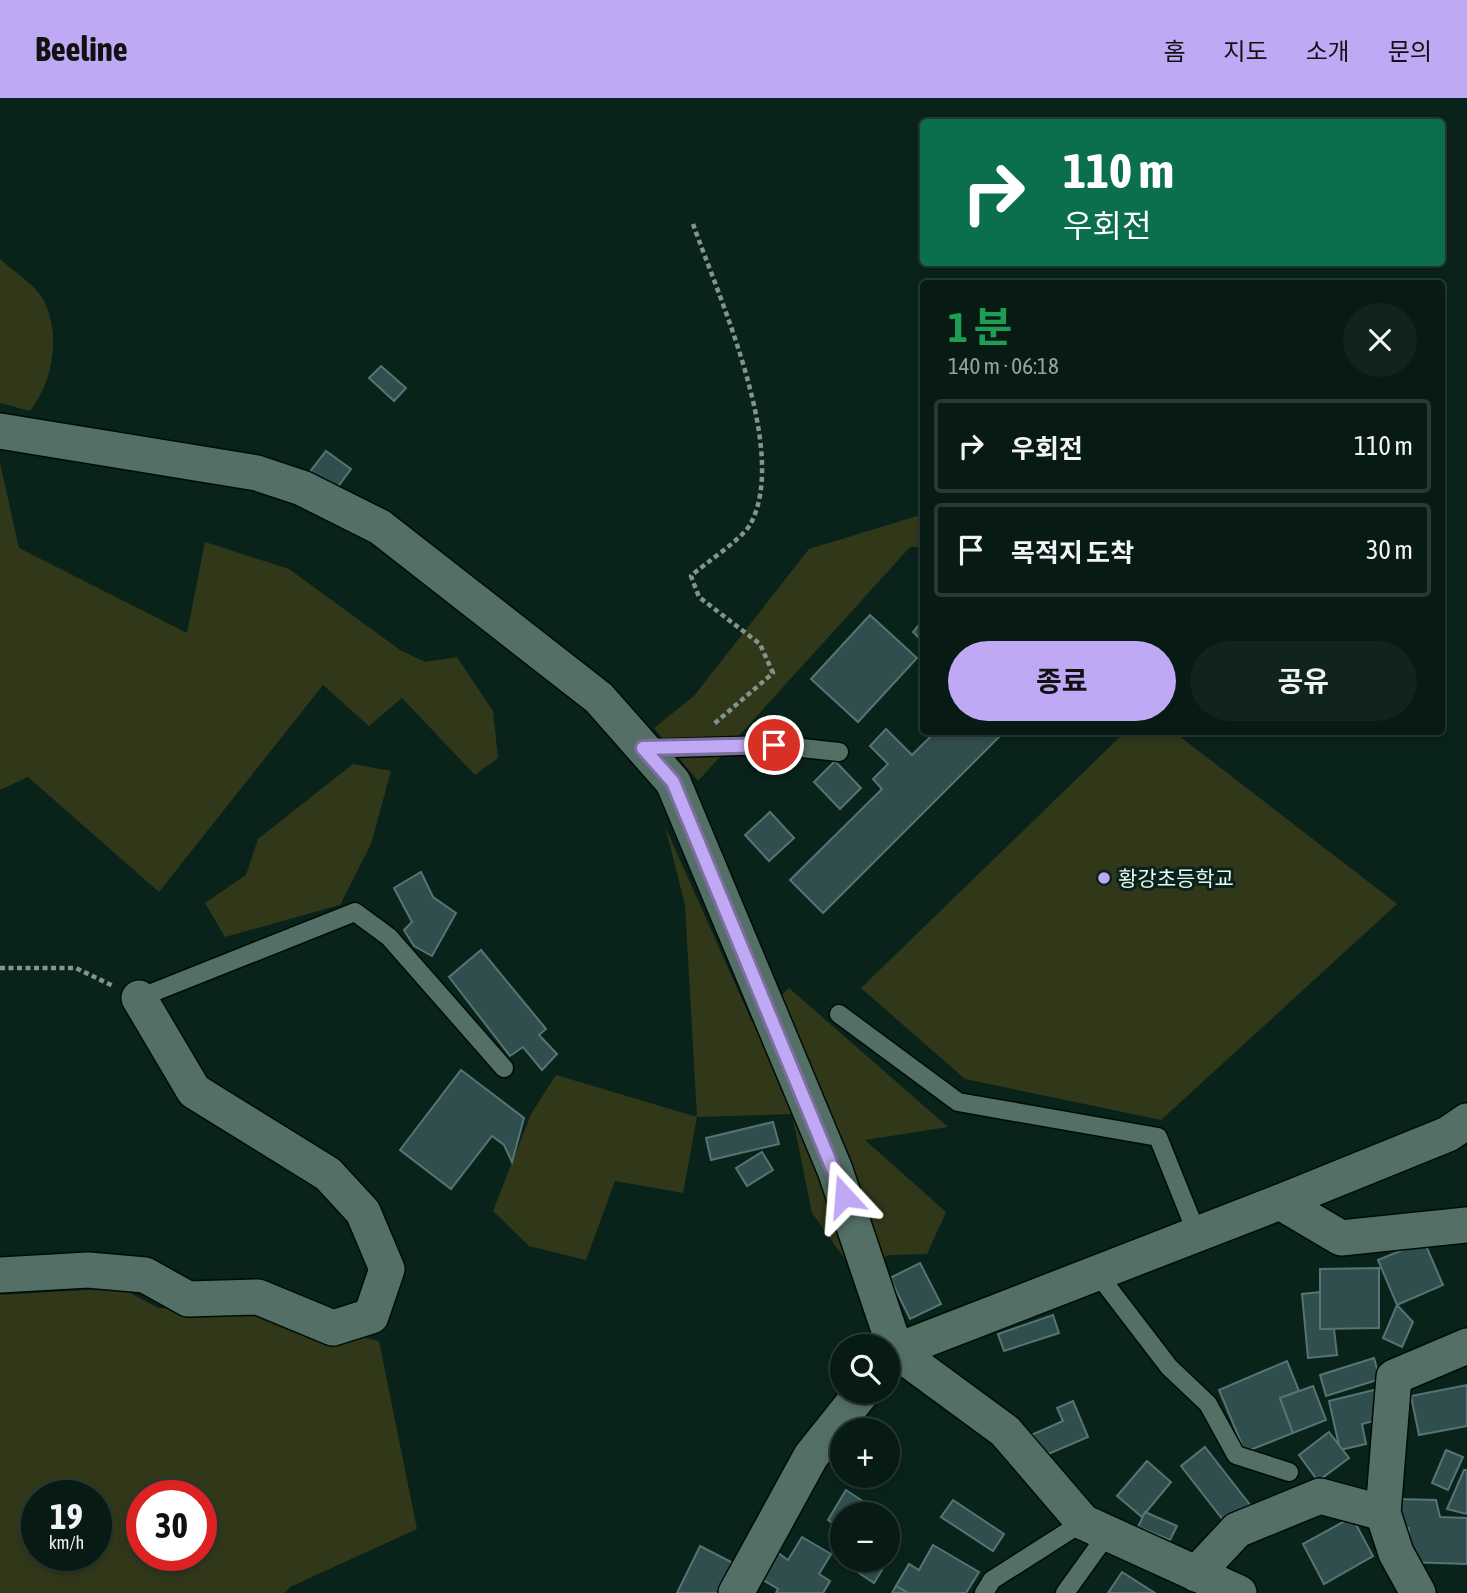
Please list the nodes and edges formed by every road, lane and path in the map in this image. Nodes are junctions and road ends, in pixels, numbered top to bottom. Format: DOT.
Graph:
graph roads {
  1 [pos="693,224"];
  2 [pos="0,431"];
  3 [pos="687,747"];
  4 [pos="643,748"];
  5 [pos="839,752"];
  6 [pos="0,968"];
  7 [pos="139,998"];
  8 [pos="839,1014"];
  9 [pos="504,1069"];
  10 [pos="1467,1121"];
  11 [pos="1280,1202"];
  12 [pos="1467,1224"];
  13 [pos="1198,1234"];
  14 [pos="1097,1273"];
  15 [pos="0,1275"];
  16 [pos="884,1334"];
  17 [pos="1467,1346"];
  18 [pos="900,1352"];
  19 [pos="900,1362"];
  20 [pos="853,1404"];
  21 [pos="1289,1472"];
  22 [pos="1383,1513"];
  23 [pos="1095,1527"];
  24 [pos="1196,1574"];
  25 [pos="736,1593"];
  26 [pos="984,1593"];
  27 [pos="1065,1593"];
  28 [pos="1239,1593"];
  29 [pos="1418,1593"];
  1 -- 3 [label="path"];
  2 -- 4 [label="street"];
  3 -- 4 [label="lane"];
  3 -- 5 [label="lane"];
  4 -- 16 [label="street"];
  6 -- 7 [label="path"];
  7 -- 9 [label="lane"];
  7 -- 15 [label="street"];
  8 -- 13 [label="lane"];
  10 -- 11 [label="street"];
  11 -- 12 [label="street"];
  11 -- 13 [label="street"];
  13 -- 14 [label="street"];
  14 -- 18 [label="street"];
  14 -- 21 [label="lane"];
  17 -- 22 [label="street"];
  19 -- 23 [label="street"];
  20 -- 25 [label="street"];
  22 -- 24 [label="street"];
  22 -- 29 [label="street"];
  23 -- 24 [label="street"];
  23 -- 26 [label="lane"];
  23 -- 27 [label="lane"];
  24 -- 28 [label="street"];
}
